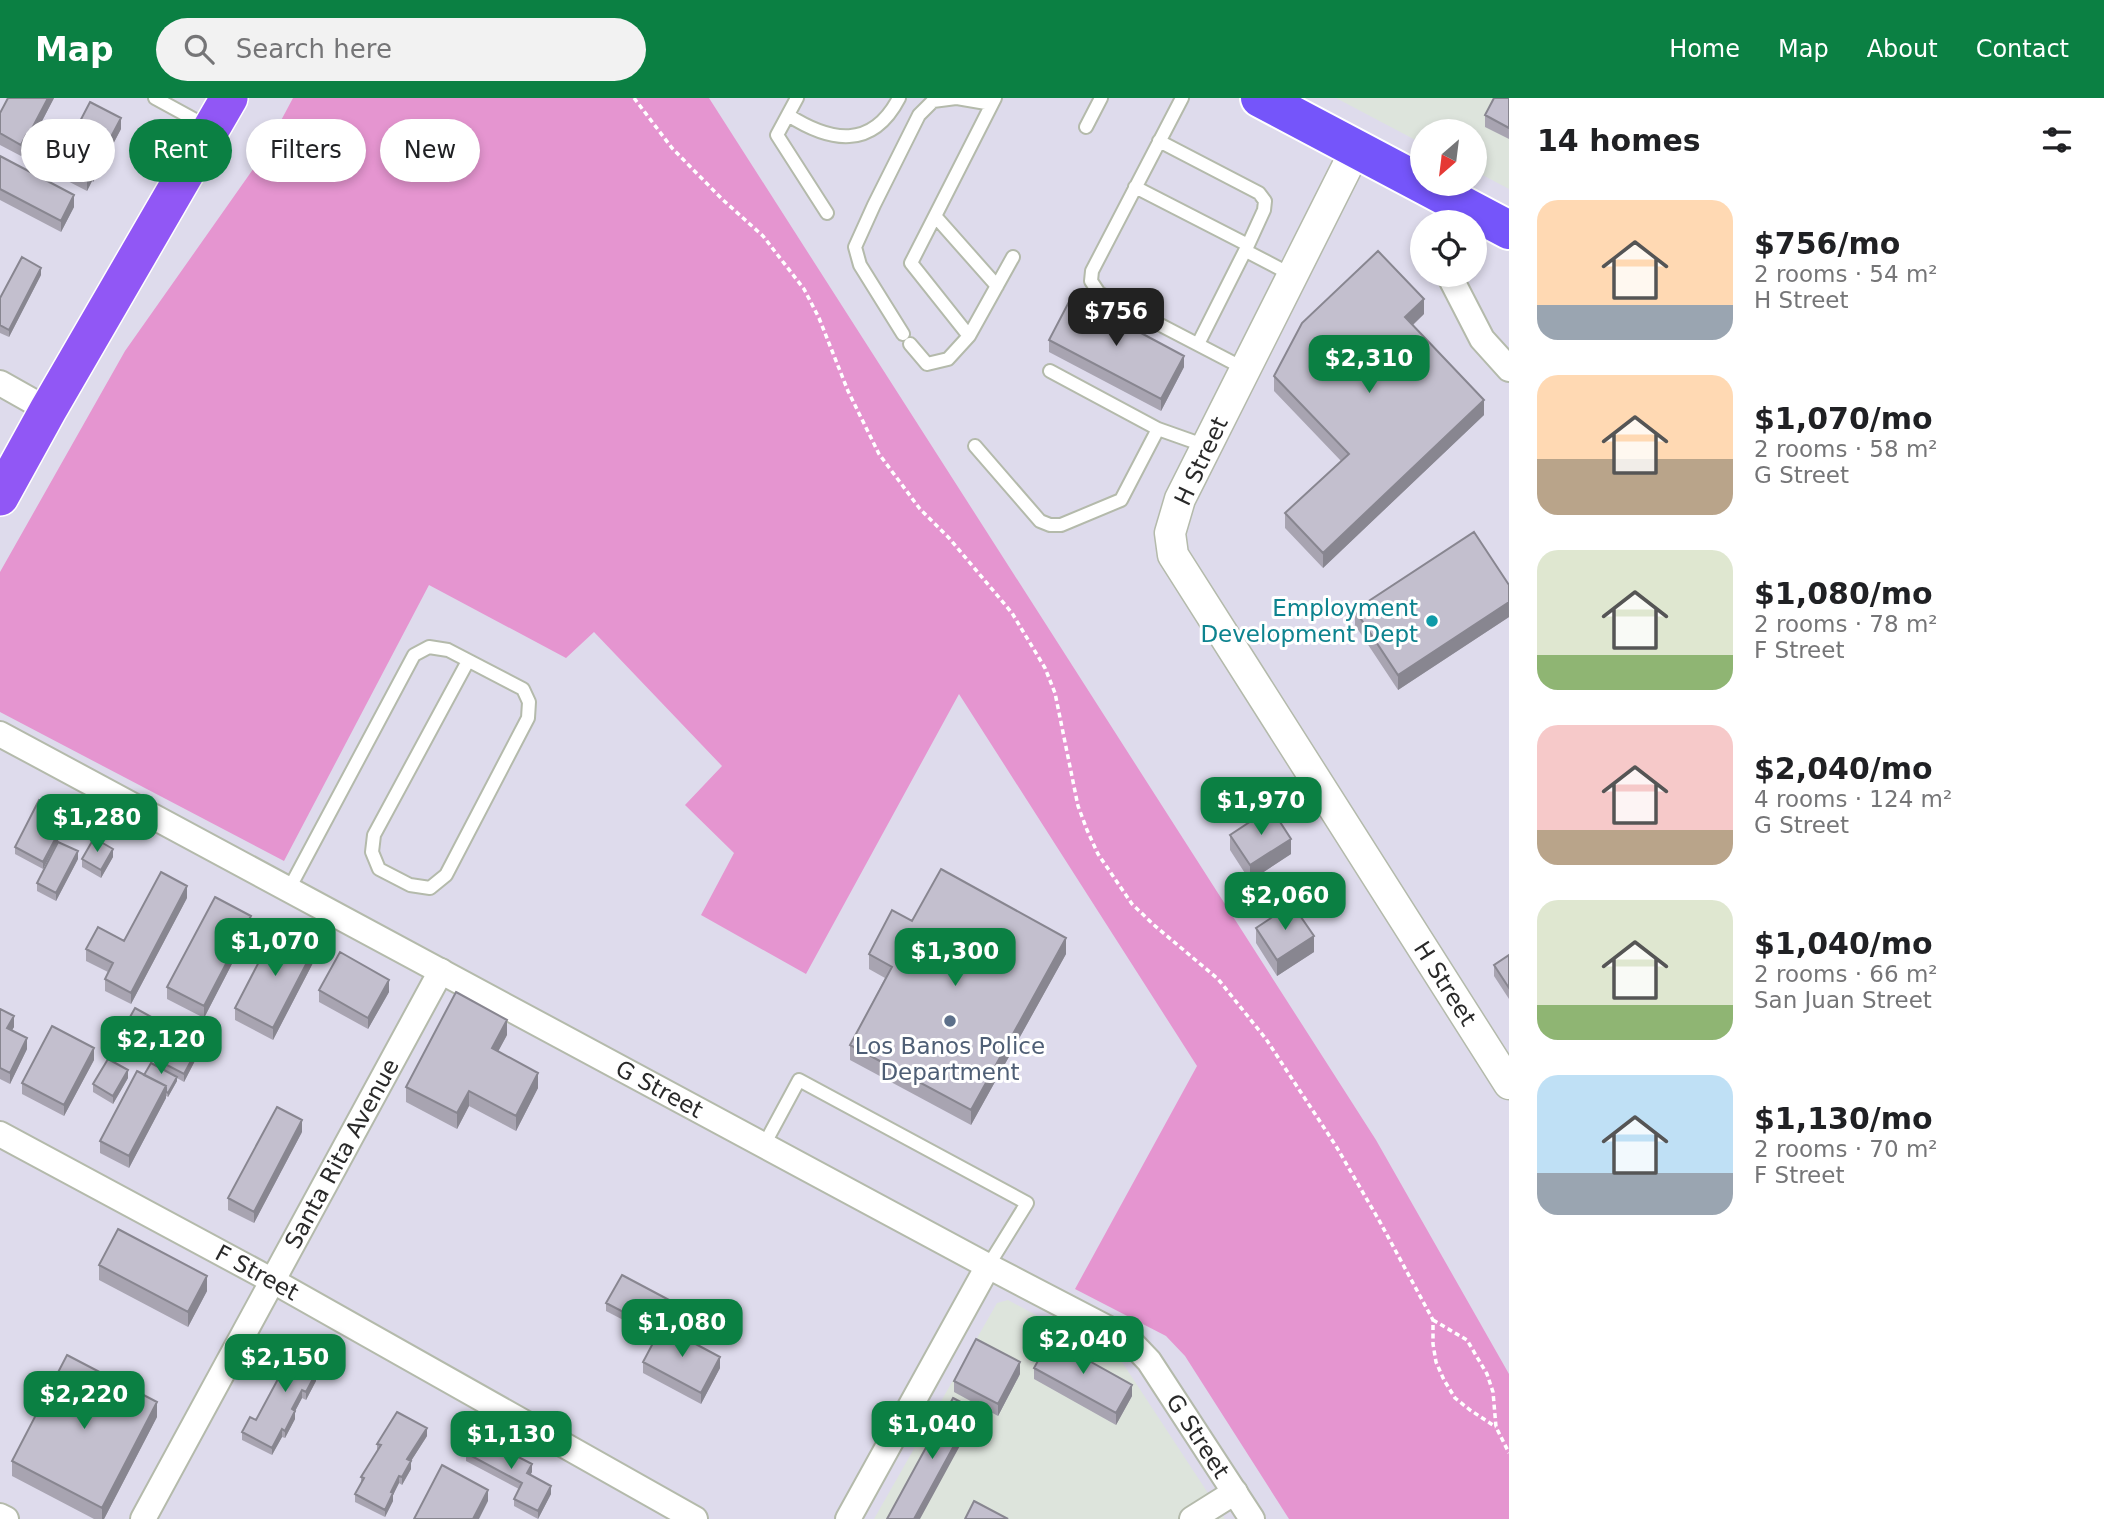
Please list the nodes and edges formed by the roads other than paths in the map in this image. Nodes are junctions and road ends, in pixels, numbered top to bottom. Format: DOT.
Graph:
graph roads {
  1 [pos="155,98"];
  2 [pos="797,98"];
  3 [pos="899,98"];
  4 [pos="956,98"];
  5 [pos="1101,98"];
  6 [pos="1182,98"];
  7 [pos="1260,98"];
  8 [pos="993,101"];
  9 [pos="220,113"];
  10 [pos="788,115"];
  11 [pos="1086,127"];
  12 [pos="1159,141"];
  13 [pos="1356,149"];
  14 [pos="1135,187"];
  15 [pos="1445,209"];
  16 [pos="827,213"];
  17 [pos="935,216"];
  18 [pos="1509,230"];
  19 [pos="1247,248"];
  20 [pos="1013,257"];
  21 [pos="1293,275"];
  22 [pos="997,286"];
  23 [pos="1456,287"];
  24 [pos="970,336"];
  25 [pos="1198,344"];
  26 [pos="1245,369"];
  27 [pos="1509,369"];
  28 [pos="1050,370"];
  29 [pos="0,383"];
  30 [pos="48,410"];
  31 [pos="1158,429"];
  32 [pos="975,446"];
  33 [pos="1207,446"];
  34 [pos="0,497"];
  35 [pos="468,661"];
  36 [pos="0,734"];
  37 [pos="289,889"];
  38 [pos="441,971"];
  39 [pos="1509,1084"];
  40 [pos="0,1134"];
  41 [pos="764,1145"];
  42 [pos="989,1266"];
  43 [pos="273,1281"];
  44 [pos="1235,1492"];
  45 [pos="0,1516"];
  46 [pos="6,1519"];
  47 [pos="143,1519"];
  48 [pos="695,1519"];
  49 [pos="848,1519"];
  50 [pos="1192,1519"];
  51 [pos="1252,1519"];
  1 -- 9 [label="lane"];
  2 -- 10 [label="lane"];
  3 -- 10 [label="lane"];
  4 -- 8 [label="lane"];
  4 -- 24 [label="lane"];
  5 -- 11 [label="lane"];
  6 -- 12 [label="lane"];
  7 -- 13 [label="highway"];
  8 -- 17 [label="lane"];
  9 -- 30 [label="main road"];
  10 -- 16 [label="lane"];
  12 -- 14 [label="lane"];
  12 -- 19 [label="lane"];
  13 -- 15 [label="highway"];
  13 -- 21 [label="street, H Street"];
  14 -- 19 [label="lane"];
  14 -- 25 [label="lane"];
  15 -- 18 [label="highway"];
  17 -- 22 [label="lane"];
  17 -- 24 [label="lane"];
  19 -- 21 [label="lane"];
  19 -- 25 [label="lane"];
  20 -- 22 [label="lane"];
  21 -- 26 [label="street, H Street"];
  22 -- 24 [label="lane"];
  23 -- 27 [label="street"];
  25 -- 26 [label="lane"];
  26 -- 33 [label="street, H Street"];
  28 -- 31 [label="lane"];
  29 -- 30 [label="street"];
  30 -- 34 [label="main road"];
  31 -- 32 [label="lane"];
  31 -- 33 [label="lane"];
  33 -- 39 [label="street, H Street"];
  35 -- 35 [label="lane"];
  35 -- 37 [label="lane"];
  36 -- 37 [label="street, G Street"];
  37 -- 38 [label="street, G Street"];
  38 -- 41 [label="street, G Street"];
  38 -- 43 [label="street, Santa Rita Avenue"];
  40 -- 43 [label="street, F Street"];
  41 -- 42 [label="street, G Street"];
  41 -- 42 [label="lane"];
  42 -- 44 [label="street, G Street"];
  42 -- 49 [label="street"];
  43 -- 47 [label="street, Santa Rita Avenue"];
  43 -- 48 [label="street, F Street"];
  44 -- 50 [label="street"];
  44 -- 51 [label="street, G Street"];
  45 -- 46 [label="street"];
}
